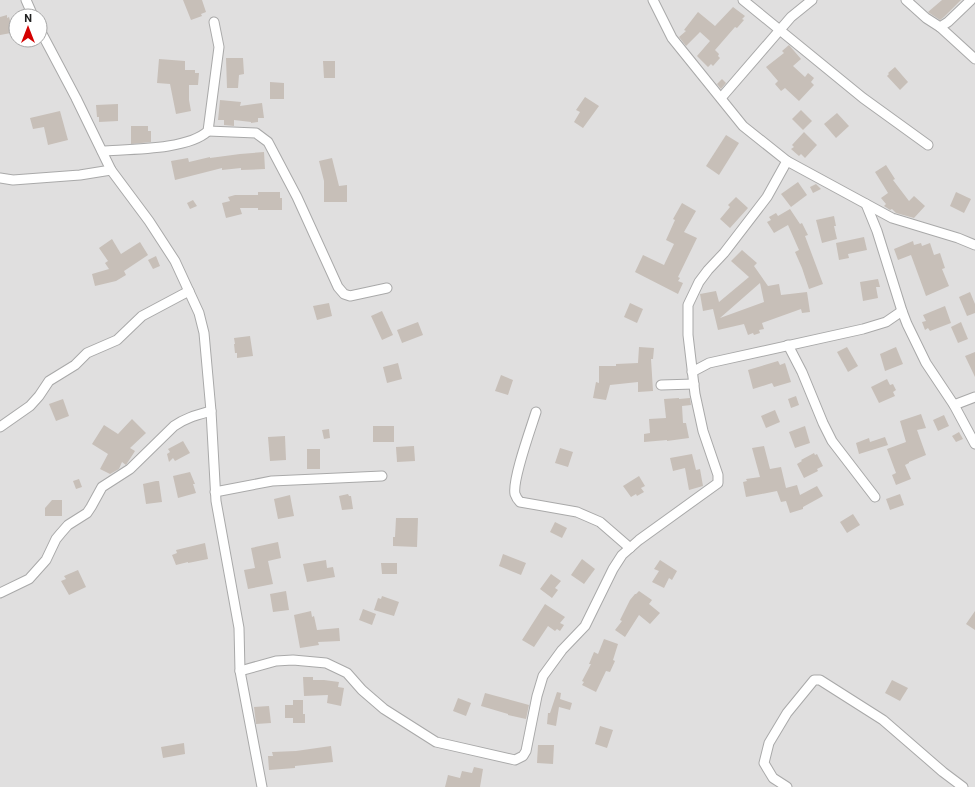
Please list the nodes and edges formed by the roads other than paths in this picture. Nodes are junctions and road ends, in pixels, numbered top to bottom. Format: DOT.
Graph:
graph roads {
  1 [pos="653,0"];
  2 [pos="743,0"];
  3 [pos="812,0"];
  4 [pos="906,0"];
  5 [pos="971,0"];
  6 [pos="214,22"];
  7 [pos="940,27"];
  8 [pos="780,30"];
  9 [pos="48,45"];
  10 [pos="975,59"];
  11 [pos="721,98"];
  12 [pos="208,131"];
  13 [pos="928,145"];
  14 [pos="102,151"];
  15 [pos="786,161"];
  16 [pos="111,170"];
  17 [pos="0,178"];
  18 [pos="866,204"];
  19 [pos="975,245"];
  20 [pos="387,288"];
  21 [pos="189,291"];
  22 [pos="902,311"];
  23 [pos="788,346"];
  24 [pos="692,372"];
  25 [pos="694,384"];
  26 [pos="661,385"];
  27 [pos="975,397"];
  28 [pos="954,405"];
  29 [pos="211,411"];
  30 [pos="536,412"];
  31 [pos="0,427"];
  32 [pos="975,444"];
  33 [pos="382,476"];
  34 [pos="215,492"];
  35 [pos="875,497"];
  36 [pos="630,548"];
  37 [pos="0,593"];
  38 [pos="240,671"];
  39 [pos="262,787"];
  40 [pos="787,787"];
  41 [pos="964,787"];
  1 -- 11 [label="street"];
  2 -- 8 [label="street"];
  3 -- 8 [label="street"];
  4 -- 7 [label="street"];
  5 -- 7 [label="street"];
  6 -- 12 [label="street"];
  7 -- 10 [label="street"];
  8 -- 11 [label="street"];
  8 -- 13 [label="street"];
  9 -- 14 [label="street"];
  11 -- 15 [label="street"];
  12 -- 14 [label="street"];
  12 -- 20 [label="street"];
  14 -- 16 [label="street"];
  15 -- 18 [label="street"];
  15 -- 24 [label="street"];
  16 -- 17 [label="street"];
  16 -- 21 [label="street"];
  18 -- 19 [label="street"];
  18 -- 22 [label="street"];
  21 -- 29 [label="street"];
  21 -- 31 [label="street"];
  22 -- 23 [label="street"];
  22 -- 28 [label="street"];
  23 -- 24 [label="street"];
  23 -- 35 [label="street"];
  24 -- 25 [label="street"];
  25 -- 26 [label="street"];
  25 -- 36 [label="street"];
  27 -- 28 [label="street"];
  28 -- 32 [label="street"];
  29 -- 34 [label="street"];
  29 -- 37 [label="street"];
  30 -- 36 [label="street"];
  33 -- 34 [label="street"];
  34 -- 38 [label="street"];
  36 -- 38 [label="street"];
  38 -- 39 [label="street"];
  40 -- 41 [label="street"];
}
